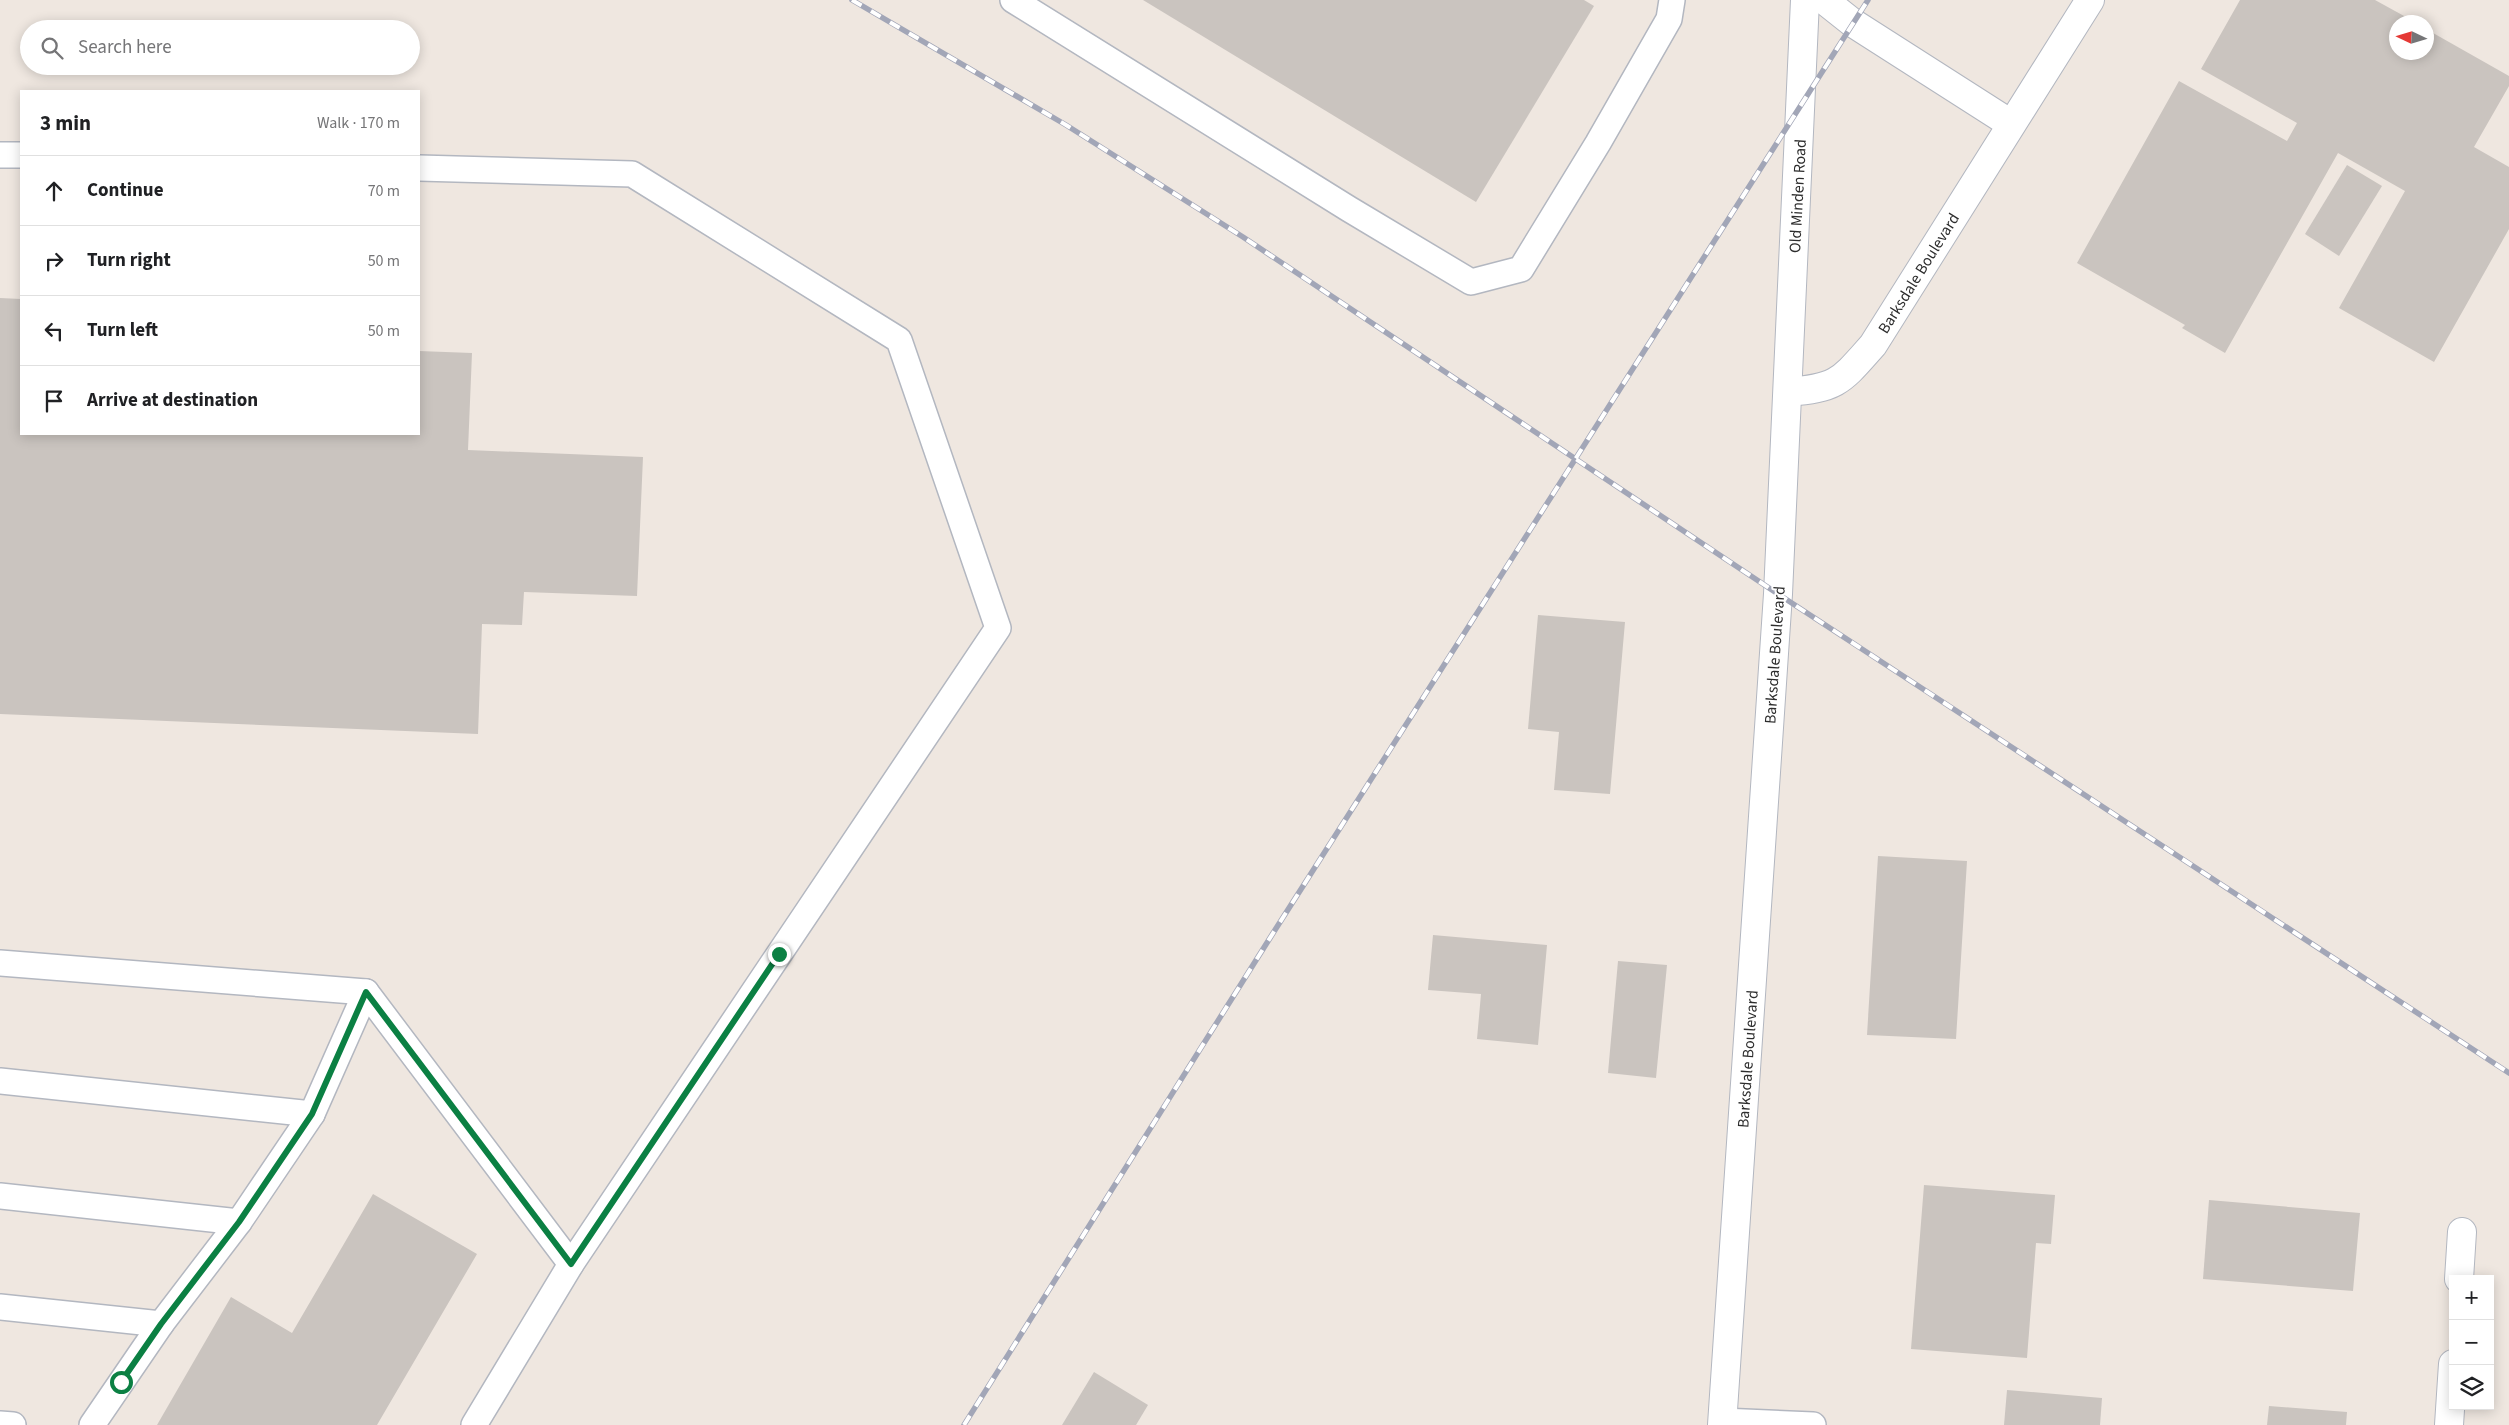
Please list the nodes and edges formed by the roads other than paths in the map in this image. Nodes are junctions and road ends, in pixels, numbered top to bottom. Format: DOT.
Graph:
graph roads {
  1 [pos="1013,0"];
  2 [pos="1672,0"];
  3 [pos="1805,0"];
  4 [pos="1824,0"];
  5 [pos="2090,0"];
  6 [pos="2011,124"];
  7 [pos="0,154"];
  8 [pos="20,155"];
  9 [pos="420,168"];
  10 [pos="1788,392"];
  11 [pos="0,964"];
  12 [pos="366,992"];
  13 [pos="0,1080"];
  14 [pos="312,1114"];
  15 [pos="0,1196"];
  16 [pos="239,1222"];
  17 [pos="2462,1232"];
  18 [pos="571,1264"];
  19 [pos="2459,1275"];
  20 [pos="0,1307"];
  21 [pos="161,1324"];
  22 [pos="2453,1365"];
  23 [pos="1722,1423"];
  24 [pos="0,1424"];
  25 [pos="13,1425"];
  26 [pos="92,1425"];
  27 [pos="474,1425"];
  28 [pos="1813,1425"];
  29 [pos="2448,1425"];
  1 -- 2 [label="lane"];
  3 -- 10 [label="main road, Old Minden Road"];
  4 -- 6 [label="main road"];
  5 -- 6 [label="main road, Barksdale Boulevard"];
  6 -- 10 [label="main road, Barksdale Boulevard"];
  7 -- 8 [label="lane"];
  9 -- 18 [label="lane"];
  10 -- 23 [label="main road, Barksdale Boulevard"];
  11 -- 12 [label="lane"];
  12 -- 14 [label="lane"];
  12 -- 18 [label="lane"];
  13 -- 14 [label="lane"];
  14 -- 16 [label="lane"];
  15 -- 16 [label="lane"];
  16 -- 21 [label="lane"];
  17 -- 19 [label="main road"];
  18 -- 27 [label="lane"];
  20 -- 21 [label="lane"];
  21 -- 26 [label="lane"];
  22 -- 29 [label="main road"];
  23 -- 28 [label="lane"];
  24 -- 25 [label="lane"];
}
